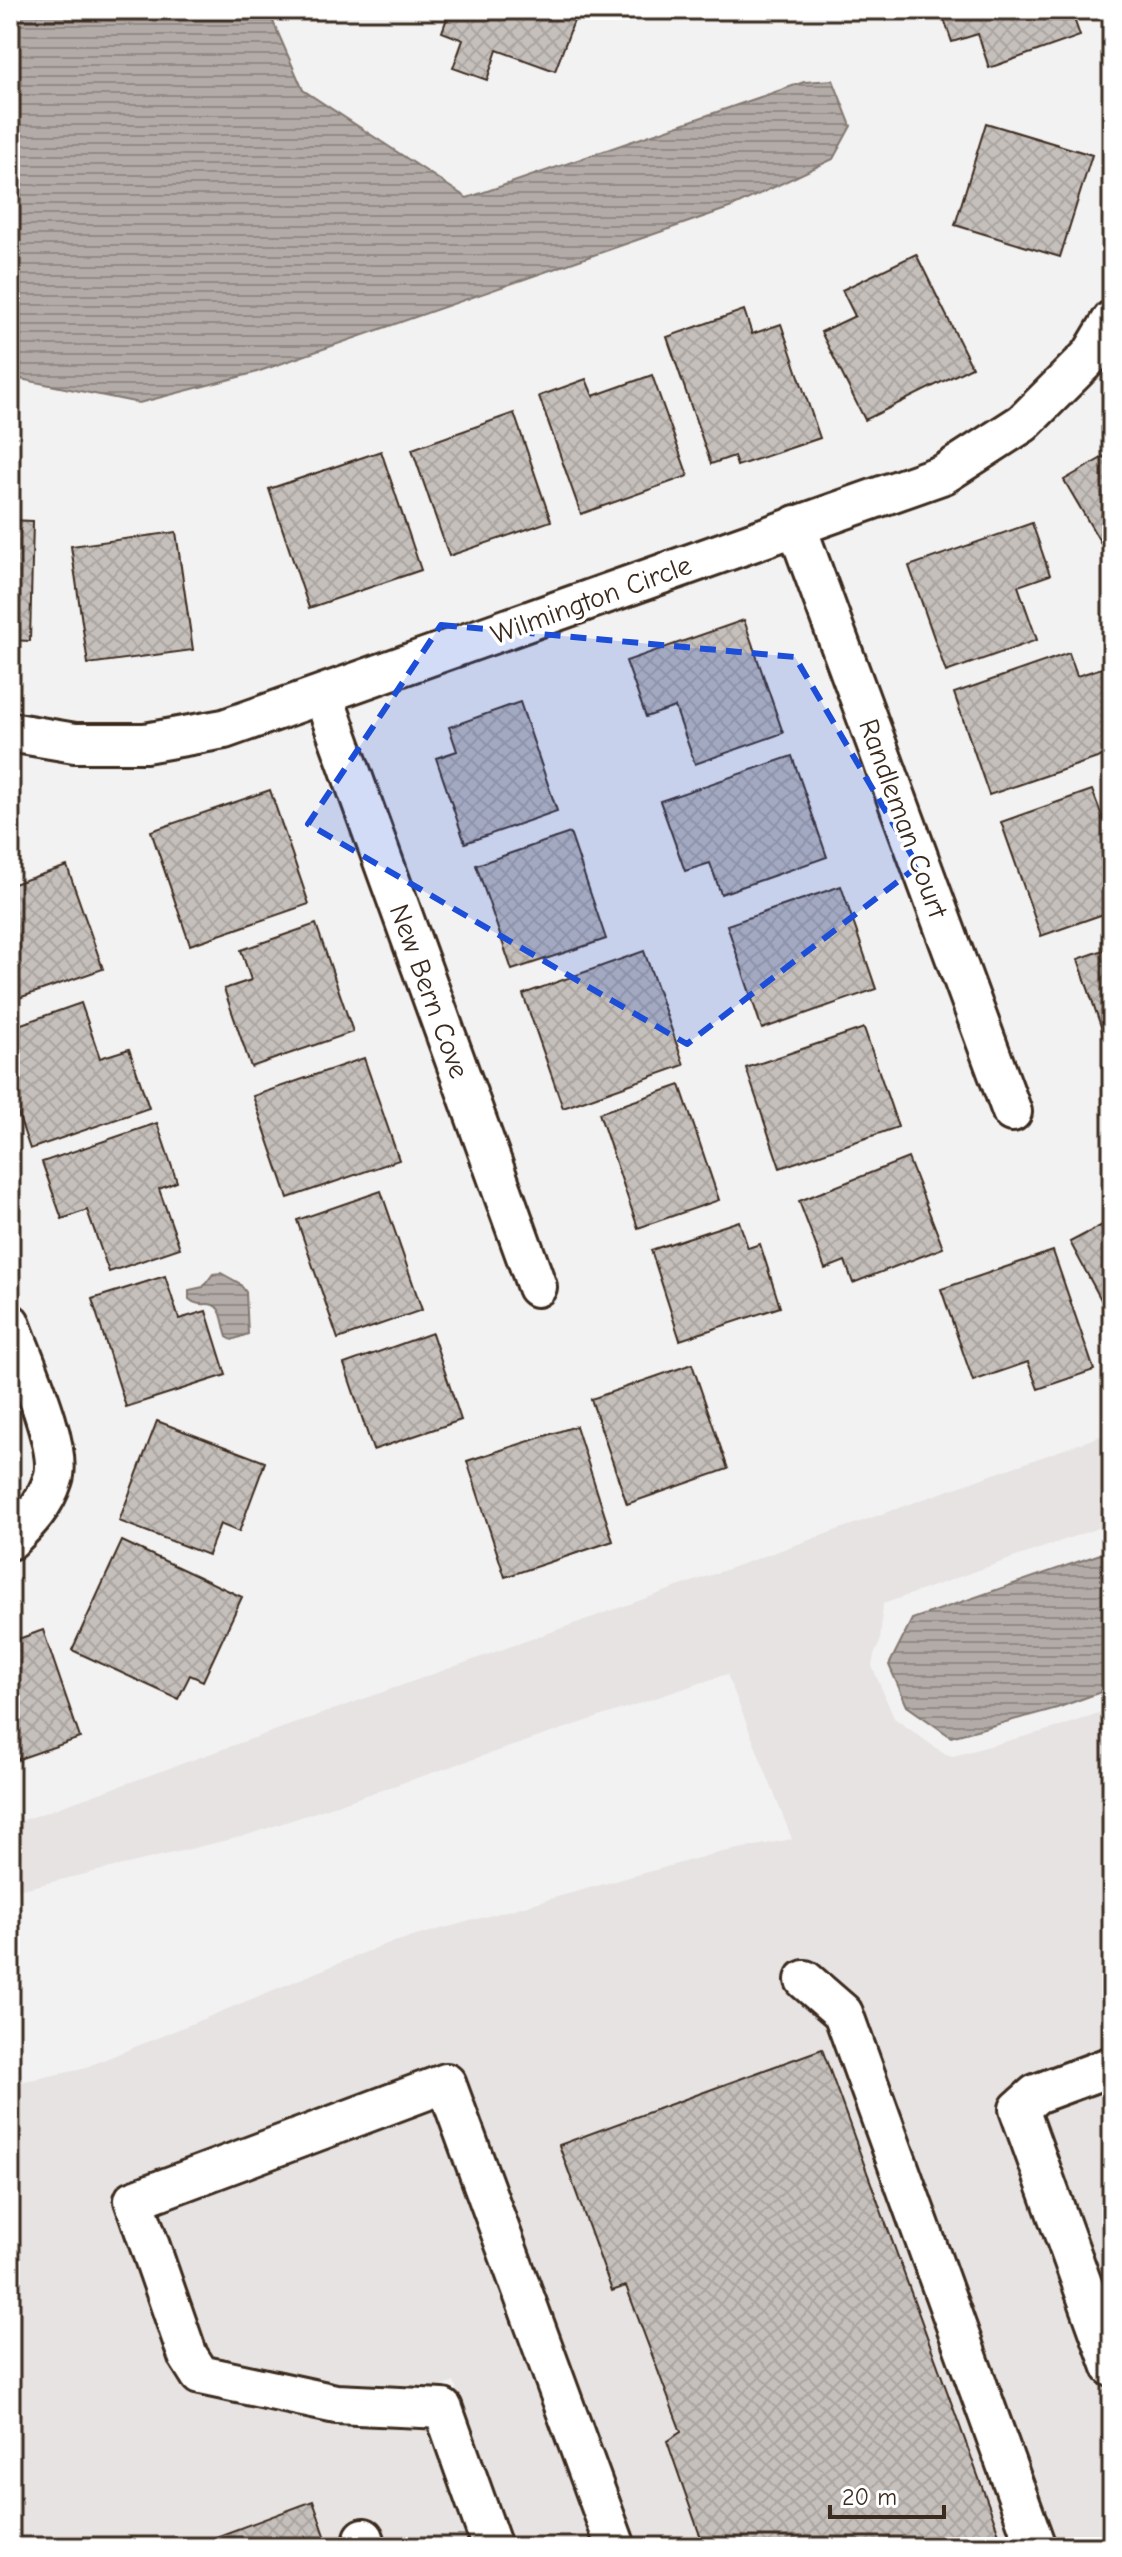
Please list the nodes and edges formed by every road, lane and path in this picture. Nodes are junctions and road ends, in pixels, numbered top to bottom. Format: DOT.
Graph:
graph roads {
  1 [pos="1112,320"];
  2 [pos="796,525"];
  3 [pos="323,695"];
  4 [pos="10,732"];
  5 [pos="1012,1112"];
  6 [pos="537,1287"];
  7 [pos="10,1323"];
  8 [pos="10,1540"];
  9 [pos="805,1980"];
  10 [pos="1112,2066"];
  11 [pos="1112,2367"];
  12 [pos="492,2547"];
  13 [pos="616,2547"];
  14 [pos="1036,2547"];
  1 -- 2 [label="street, Wilmington Circle"];
  2 -- 3 [label="street, Wilmington Circle"];
  2 -- 5 [label="street, Randleman Court"];
  3 -- 4 [label="street, Wilmington Circle"];
  3 -- 6 [label="street, New Bern Cove"];
  7 -- 8 [label="street"];
  9 -- 14 [label="street"];
  10 -- 11 [label="street"];
  12 -- 13 [label="street"];
}
